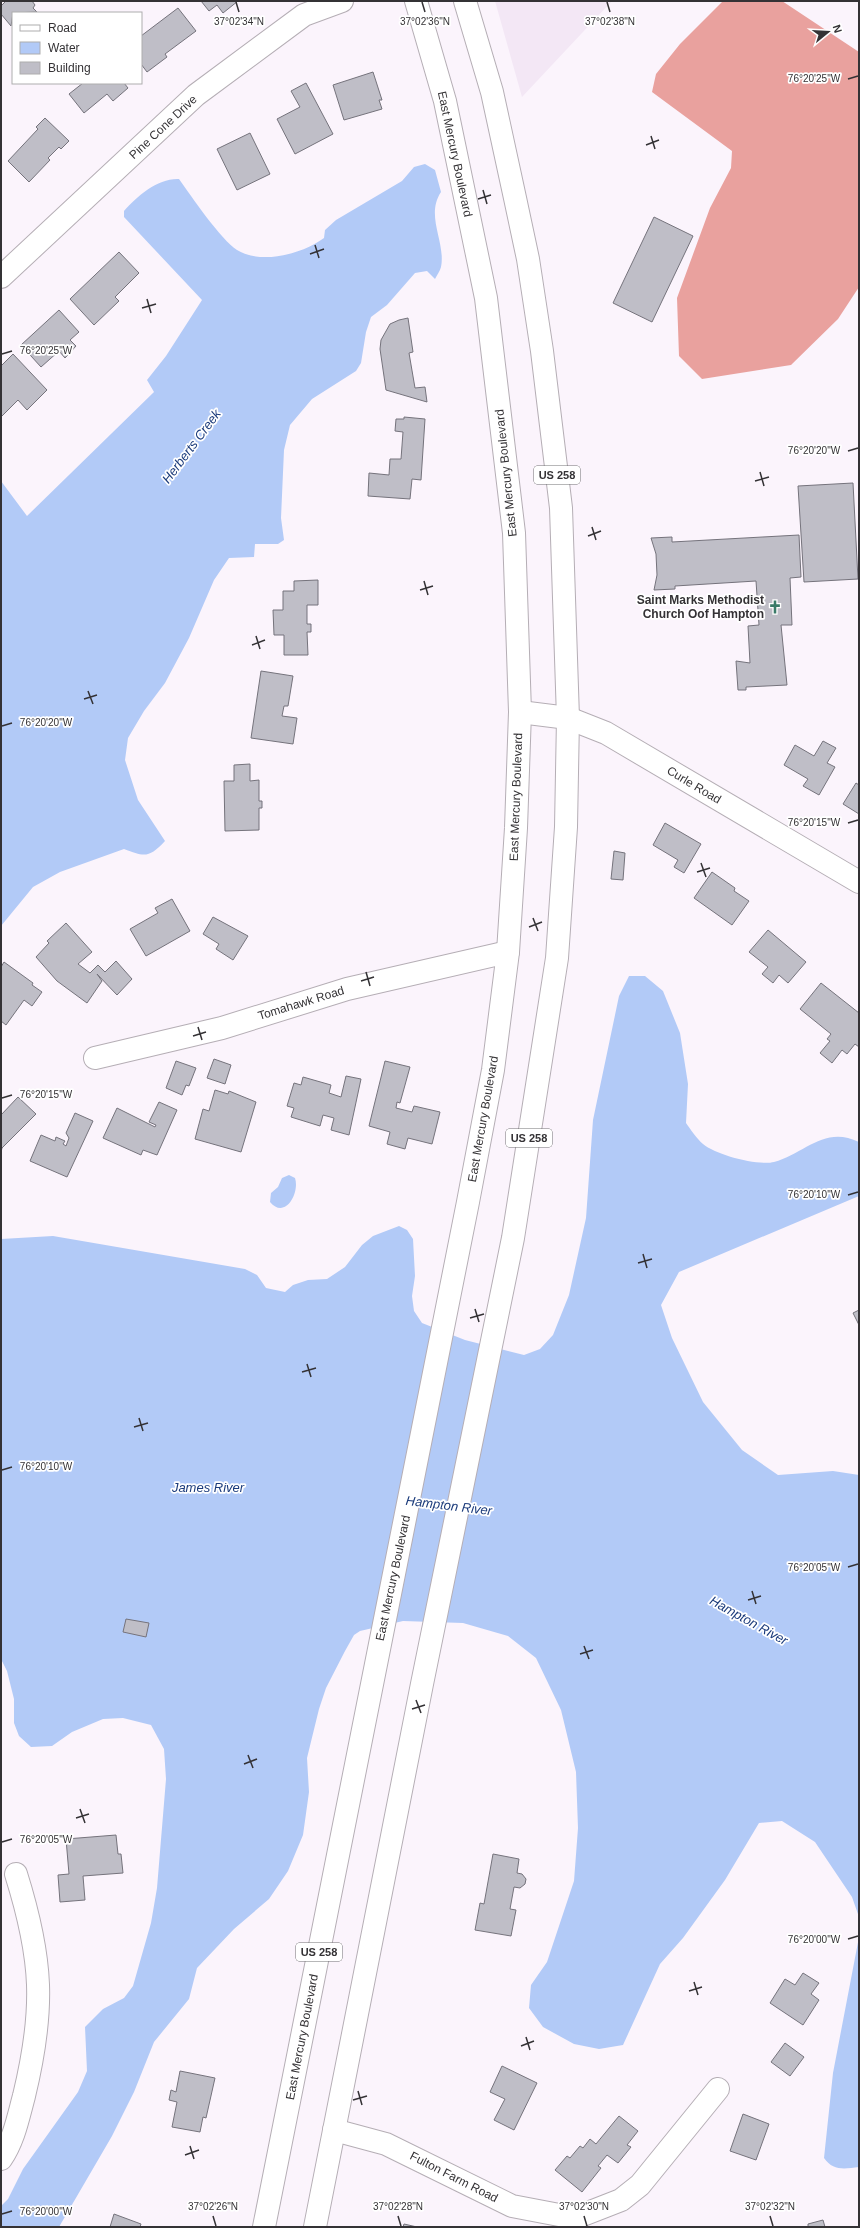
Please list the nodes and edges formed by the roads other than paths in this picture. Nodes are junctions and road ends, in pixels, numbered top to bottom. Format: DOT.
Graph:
graph roads {
  1 [pos="342,1"];
  2 [pos="416,1"];
  3 [pos="465,1"];
  4 [pos="1,277"];
  5 [pos="520,712"];
  6 [pos="568,718"];
  7 [pos="859,882"];
  8 [pos="508,952"];
  9 [pos="95,1058"];
  10 [pos="16,1874"];
  11 [pos="718,2089"];
  12 [pos="334,2130"];
  13 [pos="1,2159"];
  14 [pos="264,2227"];
  15 [pos="315,2227"];
  1 -- 4 [label="main road, Pine Cone Drive"];
  2 -- 5 [label="main road, East Mercury Boulevard / US 258"];
  3 -- 6 [label="main road, US 258"];
  5 -- 6 [label="main road, Curle Road"];
  5 -- 8 [label="main road, East Mercury Boulevard / US 258"];
  6 -- 7 [label="main road, Curle Road"];
  6 -- 12 [label="main road, US 258"];
  8 -- 9 [label="main road, Tomahawk Road"];
  8 -- 14 [label="main road, East Mercury Boulevard / US 258"];
  10 -- 13 [label="main road"];
  11 -- 12 [label="main road, Fulton Farm Road"];
  12 -- 15 [label="main road, US 258"];
}
